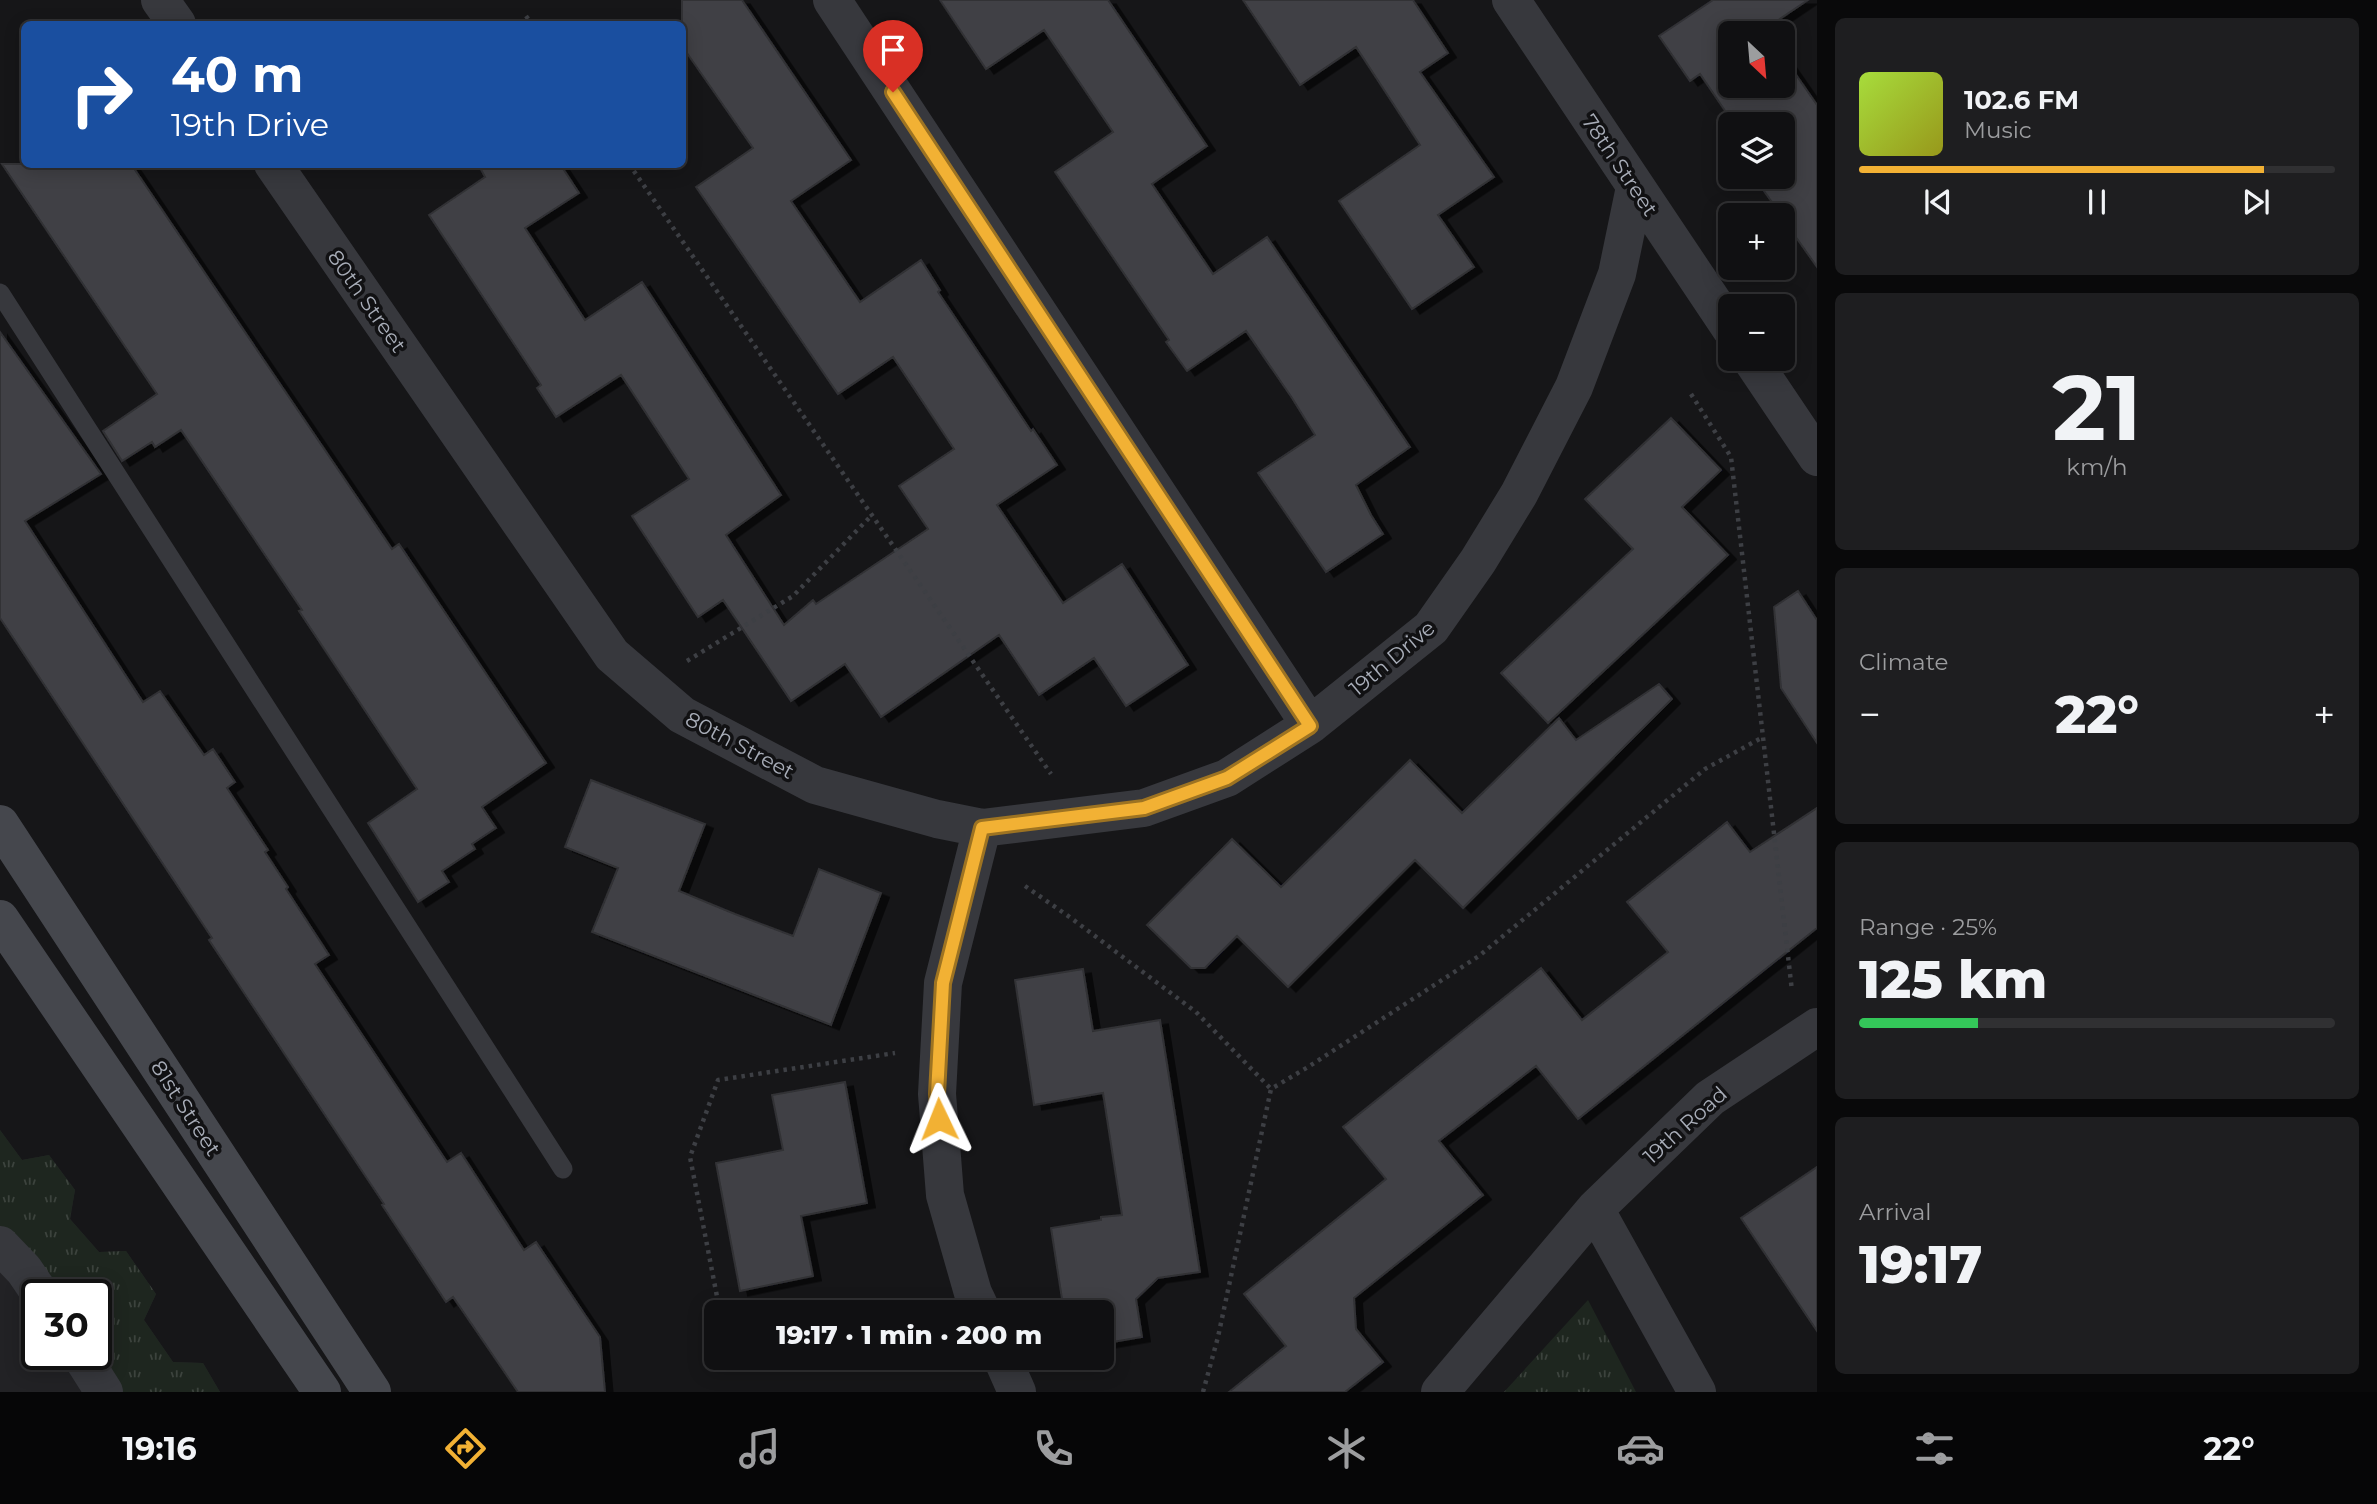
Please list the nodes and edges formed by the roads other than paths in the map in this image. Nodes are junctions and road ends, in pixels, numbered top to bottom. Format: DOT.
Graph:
graph roads {
  1 [pos="160,0"];
  2 [pos="832,0"];
  3 [pos="1511,0"];
  4 [pos="175,21"];
  5 [pos="276,168"];
  6 [pos="1634,187"];
  7 [pos="0,293"];
  8 [pos="1718,310"];
  9 [pos="1759,371"];
  10 [pos="1817,457"];
  11 [pos="1310,726"];
  12 [pos="0,824"];
  13 [pos="982,828"];
  14 [pos="0,919"];
  15 [pos="1805,1015"];
  16 [pos="564,1169"];
  17 [pos="1595,1209"];
  18 [pos="0,1245"];
  19 [pos="30,1279"];
  20 [pos="976,1300"];
  21 [pos="90,1370"];
  22 [pos="1007,1370"];
  23 [pos="104,1392"];
  24 [pos="321,1392"];
  25 [pos="372,1392"];
  26 [pos="1017,1392"];
  27 [pos="1440,1392"];
  28 [pos="1698,1392"];
  1 -- 4 [label="street"];
  2 -- 11 [label="street"];
  3 -- 6 [label="street, 78th Street"];
  5 -- 13 [label="street, 80th Street"];
  6 -- 8 [label="street, 78th Street"];
  6 -- 11 [label="street, 19th Drive"];
  7 -- 16 [label="lane"];
  9 -- 10 [label="street"];
  11 -- 13 [label="street, 19th Drive"];
  12 -- 25 [label="street, 81st Street"];
  13 -- 20 [label="street"];
  14 -- 24 [label="street"];
  15 -- 17 [label="street, 19th Road"];
  17 -- 27 [label="street, 19th Road"];
  17 -- 28 [label="street"];
  18 -- 19 [label="street"];
  21 -- 23 [label="street"];
  22 -- 26 [label="street"];
}
